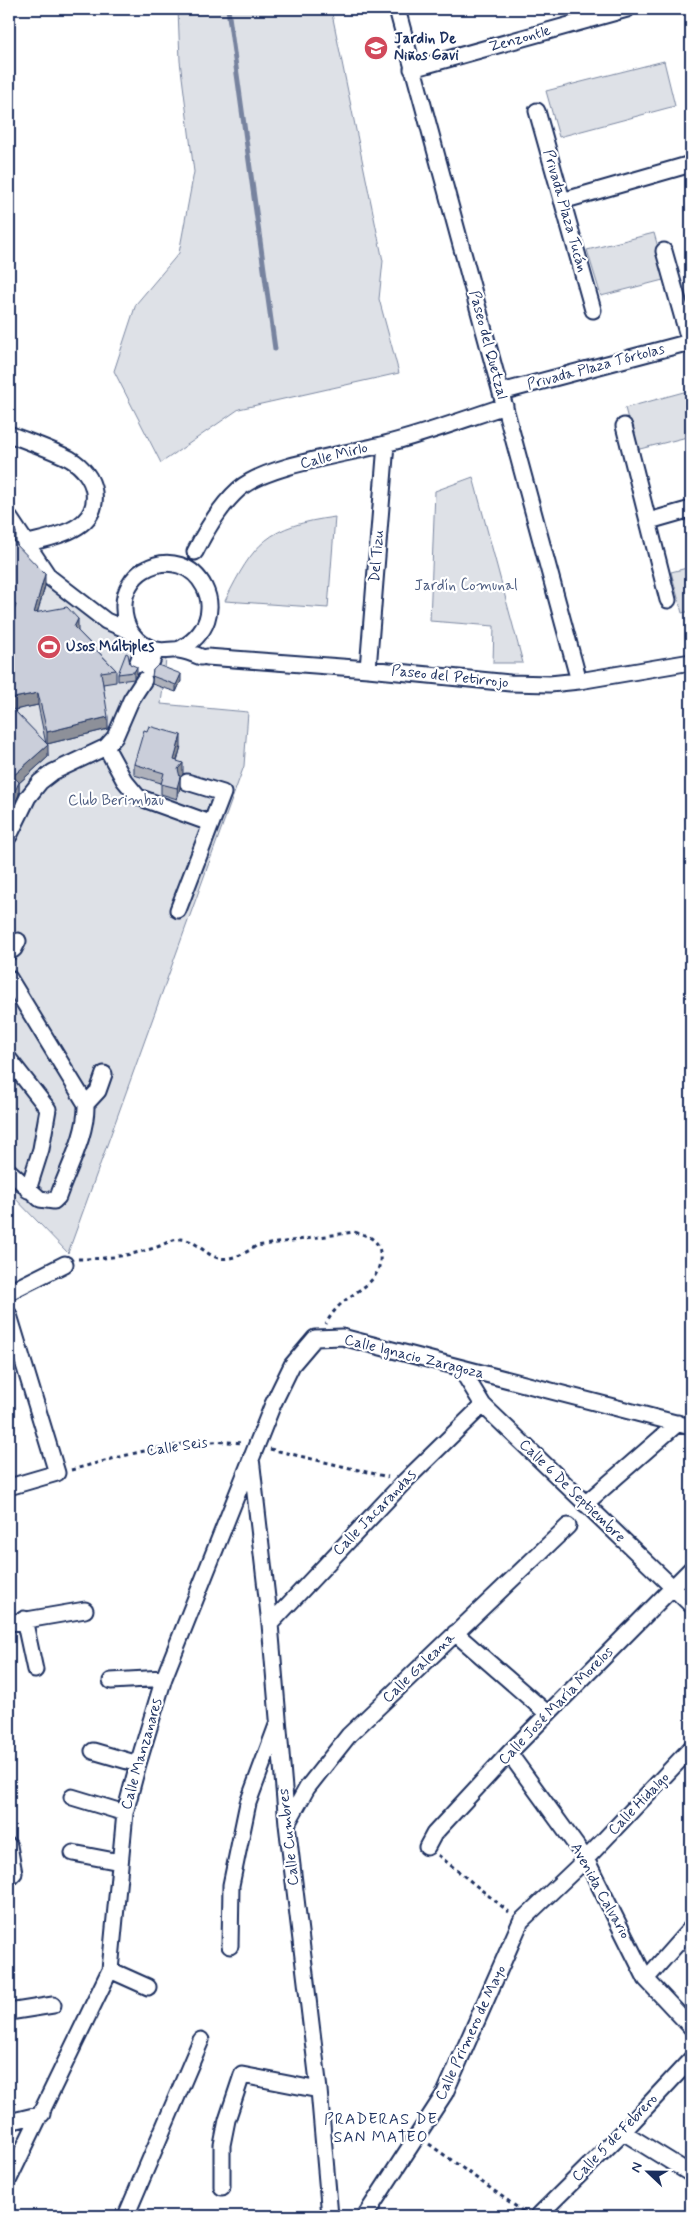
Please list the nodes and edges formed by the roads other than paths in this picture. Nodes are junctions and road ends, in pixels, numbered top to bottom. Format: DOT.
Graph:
graph roads {
  1 [pos="397,9"];
  2 [pos="627,9"];
  3 [pos="412,69"];
  4 [pos="537,111"];
  5 [pos="691,164"];
  6 [pos="562,201"];
  7 [pos="664,250"];
  8 [pos="593,310"];
  9 [pos="691,344"];
  10 [pos="503,399"];
  11 [pos="624,426"];
  12 [pos="9,434"];
  13 [pos="386,444"];
  14 [pos="691,509"];
  15 [pos="9,517"];
  16 [pos="649,521"];
  17 [pos="25,544"];
  18 [pos="191,559"];
  19 [pos="668,600"];
  20 [pos="130,631"];
  21 [pos="150,648"];
  22 [pos="178,650"];
  23 [pos="691,662"];
  24 [pos="368,669"];
  25 [pos="579,682"];
  26 [pos="106,747"];
  27 [pos="187,782"];
  28 [pos="210,823"];
  29 [pos="9,836"];
  30 [pos="178,910"];
  31 [pos="9,978"];
  32 [pos="9,1059"];
  33 [pos="104,1074"];
  34 [pos="86,1104"];
  35 [pos="9,1171"];
  36 [pos="28,1190"];
  37 [pos="65,1264"];
  38 [pos="9,1292"];
  39 [pos="9,1315"];
  40 [pos="315,1338"];
  41 [pos="461,1369"];
  42 [pos="483,1405"];
  43 [pos="685,1425"];
  44 [pos="253,1451"];
  45 [pos="9,1488"];
  46 [pos="585,1504"];
  47 [pos="568,1526"];
  48 [pos="691,1568"];
  49 [pos="673,1587"];
  50 [pos="691,1605"];
  51 [pos="85,1610"];
  52 [pos="24,1619"];
  53 [pos="9,1623"];
  54 [pos="270,1624"];
  55 [pos="455,1633"];
  56 [pos="35,1670"];
  57 [pos="164,1678"];
  58 [pos="111,1681"];
  59 [pos="548,1714"];
  60 [pos="278,1722"];
  61 [pos="691,1748"];
  62 [pos="94,1751"];
  63 [pos="509,1753"];
  64 [pos="138,1764"];
  65 [pos="72,1797"];
  66 [pos="125,1813"];
  67 [pos="287,1824"];
  68 [pos="9,1846"];
  69 [pos="428,1847"];
  70 [pos="73,1853"];
  71 [pos="586,1859"];
  72 [pos="120,1862"];
  73 [pos="10,1877"];
  74 [pos="691,1928"];
  75 [pos="230,1946"];
  76 [pos="110,1970"];
  77 [pos="646,1979"];
  78 [pos="148,1987"];
  79 [pos="52,2005"];
  80 [pos="9,2012"];
  81 [pos="691,2027"];
  82 [pos="201,2040"];
  83 [pos="691,2059"];
  84 [pos="319,2090"];
  85 [pos="42,2114"];
  86 [pos="9,2122"];
  87 [pos="623,2132"];
  88 [pos="691,2174"];
  89 [pos="9,2179"];
  90 [pos="222,2187"];
  91 [pos="126,2216"];
  92 [pos="330,2216"];
  93 [pos="365,2216"];
  94 [pos="538,2216"];
  1 -- 3 [label="street, Paseo del Quetzal"];
  2 -- 3 [label="street, Zenzontle"];
  3 -- 10 [label="street, Paseo del Quetzal"];
  4 -- 6 [label="street, Privada Plaza Tucán"];
  5 -- 6 [label="street"];
  6 -- 8 [label="street, Privada Plaza Tucán"];
  7 -- 9 [label="street, Privada Plaza Tórtolas"];
  9 -- 10 [label="street, Privada Plaza Tórtolas"];
  10 -- 13 [label="street, Calle Mirlo"];
  10 -- 25 [label="street, Paseo del Quetzal"];
  11 -- 16 [label="street"];
  12 -- 17 [label="street"];
  13 -- 18 [label="street, Calle Mirlo"];
  13 -- 24 [label="street, Del Tizu"];
  14 -- 16 [label="street"];
  15 -- 17 [label="street"];
  16 -- 19 [label="street"];
  17 -- 20 [label="street"];
  18 -- 20 [label="street"];
  18 -- 22 [label="street"];
  20 -- 21 [label="street"];
  21 -- 22 [label="street"];
  21 -- 26 [label="street"];
  22 -- 24 [label="street, Paseo del Petirrojo"];
  23 -- 25 [label="street, Paseo del Petirrojo"];
  24 -- 25 [label="street, Paseo del Petirrojo"];
  26 -- 28 [label="street"];
  26 -- 29 [label="street"];
  27 -- 28 [label="street"];
  28 -- 30 [label="street"];
  31 -- 34 [label="street"];
  32 -- 36 [label="street"];
  33 -- 34 [label="street"];
  34 -- 36 [label="street"];
  35 -- 36 [label="street"];
  37 -- 38 [label="street"];
  39 -- 45 [label="street"];
  40 -- 41 [label="street, Calle Ignacio Zaragoza"];
  40 -- 44 [label="street, Calle Manzanares"];
  41 -- 42 [label="street, Calle 6 De Septiembre"];
  41 -- 43 [label="street, Calle Ignacio Zaragoza"];
  42 -- 46 [label="street, Calle 6 De Septiembre"];
  42 -- 54 [label="street, Calle Jacarandas"];
  43 -- 46 [label="street"];
  44 -- 54 [label="street, Calle Cumbres"];
  44 -- 57 [label="street, Calle Manzanares"];
  46 -- 49 [label="street, Calle 6 De Septiembre"];
  47 -- 55 [label="street, Calle Galeana"];
  48 -- 49 [label="street, Calle José María Morelos"];
  49 -- 50 [label="street, Calle 6 De Septiembre"];
  49 -- 59 [label="street, Calle José María Morelos"];
  51 -- 52 [label="street"];
  52 -- 53 [label="street"];
  52 -- 56 [label="street"];
  54 -- 60 [label="street, Calle Cumbres"];
  55 -- 59 [label="street"];
  55 -- 67 [label="street, Calle Galeana"];
  57 -- 58 [label="street"];
  57 -- 64 [label="street, Calle Manzanares"];
  59 -- 63 [label="street, Calle José María Morelos"];
  60 -- 67 [label="street, Calle Cumbres"];
  60 -- 75 [label="street"];
  61 -- 71 [label="street, Calle Hidalgo"];
  62 -- 64 [label="street"];
  63 -- 69 [label="street, Calle José María Morelos"];
  63 -- 71 [label="street, Avenida Calvario"];
  64 -- 66 [label="street, Calle Manzanares"];
  65 -- 66 [label="street"];
  66 -- 72 [label="street, Calle Manzanares"];
  67 -- 84 [label="street, Calle Cumbres"];
  68 -- 73 [label="street"];
  70 -- 72 [label="street"];
  71 -- 77 [label="street, Avenida Calvario"];
  71 -- 93 [label="street, Calle Primero de Mayo"];
  72 -- 76 [label="street, Calle Manzanares"];
  74 -- 77 [label="street"];
  76 -- 78 [label="street"];
  76 -- 85 [label="street, Calle Manzanares"];
  77 -- 81 [label="street, Avenida Calvario"];
  79 -- 80 [label="street"];
  82 -- 91 [label="street"];
  83 -- 87 [label="street, Calle 5 de Febrero"];
  84 -- 90 [label="street"];
  84 -- 92 [label="street, Calle Cumbres"];
  85 -- 86 [label="street"];
  85 -- 89 [label="street, Calle Manzanares"];
  87 -- 88 [label="street"];
  87 -- 94 [label="street, Calle 5 de Febrero"];
}
